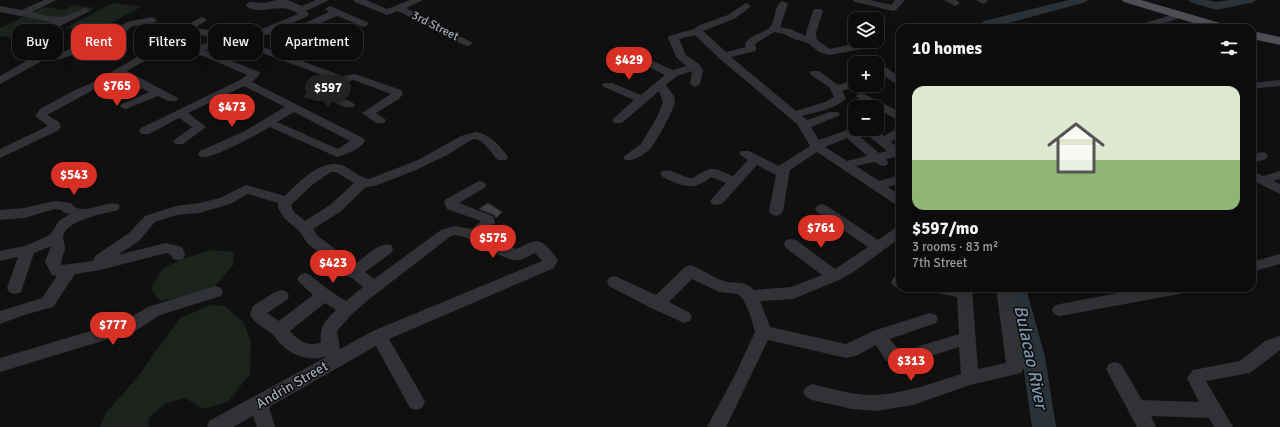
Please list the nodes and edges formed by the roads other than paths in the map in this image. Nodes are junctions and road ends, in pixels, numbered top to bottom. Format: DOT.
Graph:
graph roads {
  1 [pos="33,0"];
  2 [pos="51,0"];
  3 [pos="358,0"];
  4 [pos="418,0"];
  5 [pos="862,0"];
  6 [pos="900,0"];
  7 [pos="1115,0"];
  8 [pos="1128,0"];
  9 [pos="320,2"];
  10 [pos="783,4"];
  11 [pos="250,5"];
  12 [pos="746,6"];
  13 [pos="400,8"];
  14 [pos="0,9"];
  15 [pos="302,9"];
  16 [pos="85,11"];
  17 [pos="818,11"];
  18 [pos="337,12"];
  19 [pos="18,13"];
  20 [pos="62,16"];
  21 [pos="1175,16"];
  22 [pos="152,20"];
  23 [pos="202,20"];
  24 [pos="50,24"];
  25 [pos="194,24"];
  26 [pos="364,24"];
  27 [pos="1150,24"];
  28 [pos="1209,24"];
  29 [pos="126,27"];
  30 [pos="773,29"];
  31 [pos="266,30"];
  32 [pos="200,31"];
  33 [pos="263,31"];
  34 [pos="697,31"];
  35 [pos="1256,36"];
  36 [pos="812,41"];
  37 [pos="1280,41"];
  38 [pos="468,43"];
  39 [pos="200,48"];
  40 [pos="851,48"];
  41 [pos="860,48"];
  42 [pos="263,50"];
  43 [pos="723,56"];
  44 [pos="867,56"];
  45 [pos="37,60"];
  46 [pos="141,60"];
  47 [pos="222,60"];
  48 [pos="642,60"];
  49 [pos="695,66"];
  50 [pos="884,70"];
  51 [pos="120,72"];
  52 [pos="815,73"];
  53 [pos="673,74"];
  54 [pos="342,79"];
  55 [pos="896,79"];
  56 [pos="0,81"];
  57 [pos="244,82"];
  58 [pos="1280,83"];
  59 [pos="142,84"];
  60 [pos="660,84"];
  61 [pos="695,84"];
  62 [pos="96,85"];
  63 [pos="608,85"];
  64 [pos="848,85"];
  65 [pos="1256,86"];
  66 [pos="837,89"];
  67 [pos="158,92"];
  68 [pos="862,96"];
  69 [pos="172,99"];
  70 [pos="641,99"];
  71 [pos="349,105"];
  72 [pos="126,106"];
  73 [pos="292,108"];
  74 [pos="180,113"];
  75 [pos="834,114"];
  76 [pos="794,115"];
  77 [pos="896,115"];
  78 [pos="380,120"];
  79 [pos="618,120"];
  80 [pos="269,123"];
  81 [pos="804,125"];
  82 [pos="145,131"];
  83 [pos="896,133"];
  84 [pos="848,135"];
  85 [pos="859,136"];
  86 [pos="877,136"];
  87 [pos="179,141"];
  88 [pos="884,141"];
  89 [pos="817,147"];
  90 [pos="0,154"];
  91 [pos="204,154"];
  92 [pos="502,157"];
  93 [pos="629,157"];
  94 [pos="880,160"];
  95 [pos="845,165"];
  96 [pos="783,173"];
  97 [pos="667,174"];
  98 [pos="1280,175"];
  99 [pos="1257,177"];
  100 [pos="896,180"];
  101 [pos="736,182"];
  102 [pos="362,183"];
  103 [pos="479,185"];
  104 [pos="877,186"];
  105 [pos="1280,190"];
  106 [pos="896,198"];
  107 [pos="288,201"];
  108 [pos="717,201"];
  109 [pos="113,207"];
  110 [pos="822,209"];
  111 [pos="776,211"];
  112 [pos="0,214"];
  113 [pos="85,214"];
  114 [pos="304,228"];
  115 [pos="470,233"];
  116 [pos="896,234"];
  117 [pos="56,238"];
  118 [pos="791,244"];
  119 [pos="877,246"];
  120 [pos="386,249"];
  121 [pos="28,250"];
  122 [pos="178,255"];
  123 [pos="0,256"];
  124 [pos="1280,259"];
  125 [pos="1256,266"];
  126 [pos="86,268"];
  127 [pos="69,271"];
  128 [pos="353,273"];
  129 [pos="834,276"];
  130 [pos="305,279"];
  131 [pos="616,282"];
  132 [pos="374,287"];
  133 [pos="15,288"];
  134 [pos="215,292"];
  135 [pos="964,292"];
  136 [pos="1005,292"];
  137 [pos="1155,292"];
  138 [pos="324,295"];
  139 [pos="281,296"];
  140 [pos="750,296"];
  141 [pos="657,304"];
  142 [pos="347,309"];
  143 [pos="1060,310"];
  144 [pos="684,317"];
  145 [pos="0,318"];
  146 [pos="930,319"];
  147 [pos="279,330"];
  148 [pos="763,332"];
  149 [pos="379,336"];
  150 [pos="879,336"];
  151 [pos="968,338"];
  152 [pos="1280,343"];
  153 [pos="333,352"];
  154 [pos="0,365"];
  155 [pos="1115,369"];
  156 [pos="970,378"];
  157 [pos="812,392"];
  158 [pos="416,402"];
  159 [pos="259,404"];
  160 [pos="1137,408"];
  161 [pos="1213,410"];
  162 [pos="216,427"];
  163 [pos="266,427"];
  164 [pos="717,427"];
  165 [pos="1147,427"];
  166 [pos="1224,427"];
  1 -- 19 [label="street"];
  2 -- 19 [label="street"];
  3 -- 13 [label="street, 3rd Street"];
  4 -- 13 [label="street"];
  5 -- 6 [label="street"];
  7 -- 21 [label="main road"];
  8 -- 21 [label="main road"];
  9 -- 15 [label="street"];
  9 -- 18 [label="street"];
  10 -- 30 [label="street"];
  11 -- 15 [label="street"];
  12 -- 34 [label="street"];
  13 -- 38 [label="street, 3rd Street"];
  14 -- 19 [label="street"];
  15 -- 31 [label="street"];
  16 -- 20 [label="street"];
  17 -- 36 [label="street"];
  18 -- 26 [label="street"];
  18 -- 31 [label="street"];
  19 -- 20 [label="street"];
  20 -- 24 [label="street"];
  21 -- 27 [label="street"];
  21 -- 28 [label="main road"];
  22 -- 29 [label="street"];
  23 -- 25 [label="street"];
  30 -- 36 [label="street"];
  30 -- 43 [label="street"];
  31 -- 33 [label="street"];
  32 -- 39 [label="street"];
  34 -- 43 [label="street"];
  34 -- 49 [label="street"];
  35 -- 37 [label="main road"];
  36 -- 40 [label="street"];
  41 -- 44 [label="street"];
  42 -- 54 [label="street"];
  43 -- 76 [label="street"];
  45 -- 56 [label="street"];
  46 -- 51 [label="street"];
  47 -- 57 [label="street"];
  48 -- 53 [label="street"];
  49 -- 53 [label="street"];
  49 -- 61 [label="street"];
  50 -- 55 [label="street"];
  51 -- 59 [label="street"];
  51 -- 62 [label="street"];
  52 -- 66 [label="street"];
  53 -- 60 [label="street"];
  54 -- 71 [label="street"];
  54 -- 78 [label="street"];
  57 -- 73 [label="street"];
  57 -- 74 [label="street"];
  58 -- 65 [label="street"];
  59 -- 62 [label="street"];
  59 -- 67 [label="street"];
  60 -- 70 [label="street"];
  60 -- 93 [label="street"];
  62 -- 90 [label="street"];
  63 -- 70 [label="street"];
  64 -- 66 [label="street"];
  66 -- 76 [label="street"];
  67 -- 69 [label="street"];
  67 -- 72 [label="street"];
  68 -- 77 [label="street"];
  70 -- 79 [label="street"];
  73 -- 80 [label="street"];
  73 -- 80 [label="street"];
  74 -- 82 [label="street"];
  74 -- 87 [label="street"];
  75 -- 81 [label="street"];
  76 -- 81 [label="street"];
  80 -- 91 [label="street"];
  81 -- 89 [label="street"];
  83 -- 88 [label="street"];
  84 -- 89 [label="street"];
  85 -- 94 [label="street"];
  86 -- 88 [label="street"];
  88 -- 94 [label="street"];
  89 -- 95 [label="street"];
  89 -- 96 [label="street"];
  92 -- 102 [label="street"];
  94 -- 95 [label="street"];
  95 -- 104 [label="street"];
  96 -- 101 [label="street"];
  96 -- 111 [label="street"];
  97 -- 101 [label="street"];
  98 -- 99 [label="street"];
  99 -- 105 [label="street"];
  100 -- 104 [label="street"];
  101 -- 108 [label="street"];
  102 -- 107 [label="street"];
  102 -- 114 [label="street"];
  103 -- 115 [label="street"];
  104 -- 106 [label="street"];
  107 -- 114 [label="street"];
  107 -- 126 [label="street"];
  109 -- 113 [label="street"];
  110 -- 119 [label="street"];
  112 -- 113 [label="street"];
  113 -- 117 [label="street"];
  114 -- 128 [label="street"];
  115 -- 132 [label="street, Andrin Street"];
  115 -- 149 [label="street"];
  116 -- 119 [label="street"];
  117 -- 121 [label="street"];
  117 -- 127 [label="street"];
  118 -- 129 [label="street"];
  119 -- 129 [label="street"];
  120 -- 128 [label="street"];
  121 -- 123 [label="street"];
  121 -- 133 [label="street"];
  122 -- 126 [label="street"];
  124 -- 125 [label="street"];
  126 -- 127 [label="street"];
  127 -- 145 [label="street"];
  128 -- 132 [label="street"];
  129 -- 140 [label="street"];
  130 -- 138 [label="street"];
  131 -- 141 [label="street"];
  132 -- 142 [label="street, Andrin Street"];
  134 -- 154 [label="street"];
  135 -- 151 [label="street"];
  136 -- 156 [label="street"];
  137 -- 143 [label="street"];
  138 -- 142 [label="street"];
  138 -- 147 [label="street"];
  139 -- 147 [label="street"];
  140 -- 141 [label="street"];
  140 -- 148 [label="street"];
  141 -- 144 [label="street"];
  142 -- 153 [label="street, Andrin Street"];
  146 -- 150 [label="street"];
  147 -- 153 [label="street"];
  148 -- 150 [label="street"];
  148 -- 164 [label="street"];
  149 -- 153 [label="street"];
  149 -- 158 [label="street"];
  150 -- 151 [label="street"];
  151 -- 156 [label="street"];
  152 -- 161 [label="street"];
  153 -- 159 [label="street, Andrin Street"];
  155 -- 160 [label="street"];
  156 -- 157 [label="street"];
  159 -- 162 [label="street, Andrin Street"];
  159 -- 163 [label="street"];
  160 -- 161 [label="street"];
  160 -- 165 [label="street"];
  161 -- 166 [label="street"];
}
